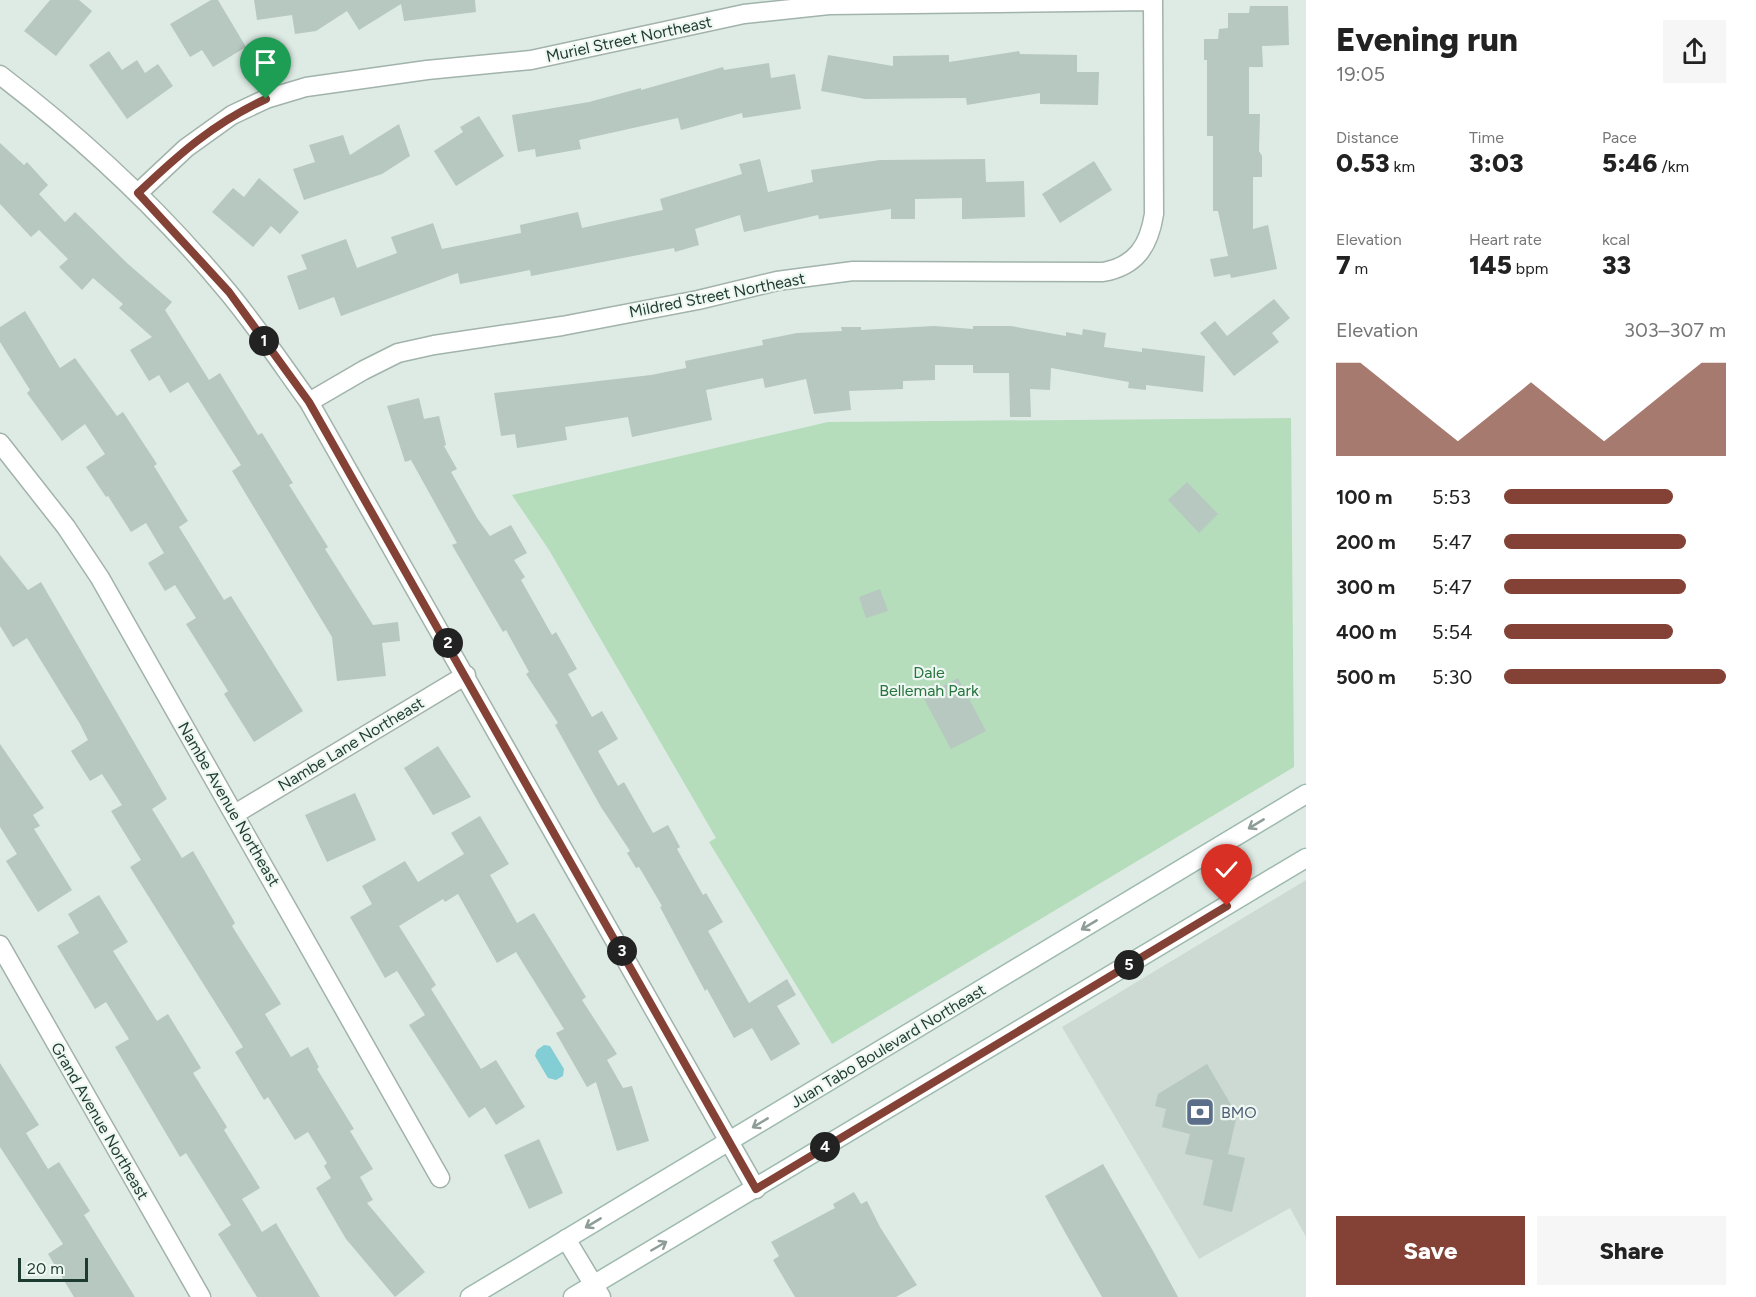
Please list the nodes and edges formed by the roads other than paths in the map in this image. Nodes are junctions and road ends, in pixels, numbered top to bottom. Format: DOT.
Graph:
graph roads {
  1 [pos="1153,1"];
  2 [pos="0,75"];
  3 [pos="138,193"];
  4 [pos="309,402"];
  5 [pos="0,443"];
  6 [pos="466,675"];
  7 [pos="1306,794"];
  8 [pos="235,814"];
  9 [pos="1306,858"];
  10 [pos="0,945"];
  11 [pos="730,1141"];
  12 [pos="440,1178"];
  13 [pos="756,1189"];
  14 [pos="566,1239"];
  15 [pos="597,1291"];
  16 [pos="201,1297"];
  17 [pos="470,1297"];
  18 [pos="573,1297"];
  1 -- 3 [label="street, Muriel Street Northeast"];
  1 -- 4 [label="street, Mildred Street Northeast"];
  2 -- 3 [label="street"];
  3 -- 4 [label="street"];
  4 -- 6 [label="street"];
  5 -- 8 [label="street, Nambe Avenue Northeast"];
  6 -- 8 [label="street, Nambe Lane Northeast"];
  6 -- 11 [label="street"];
  7 -- 11 [label="street, Juan Tabo Boulevard Northeast, one-way"];
  8 -- 12 [label="street, Nambe Avenue Northeast"];
  9 -- 13 [label="street"];
  10 -- 16 [label="street, Grand Avenue Northeast"];
  11 -- 13 [label="street"];
  11 -- 14 [label="street, Juan Tabo Boulevard Northeast, one-way"];
  15 -- 13 [label="street, one-way"];
  14 -- 15 [label="street"];
  14 -- 17 [label="street, Juan Tabo Boulevard Northeast"];
  15 -- 18 [label="street"];
}
